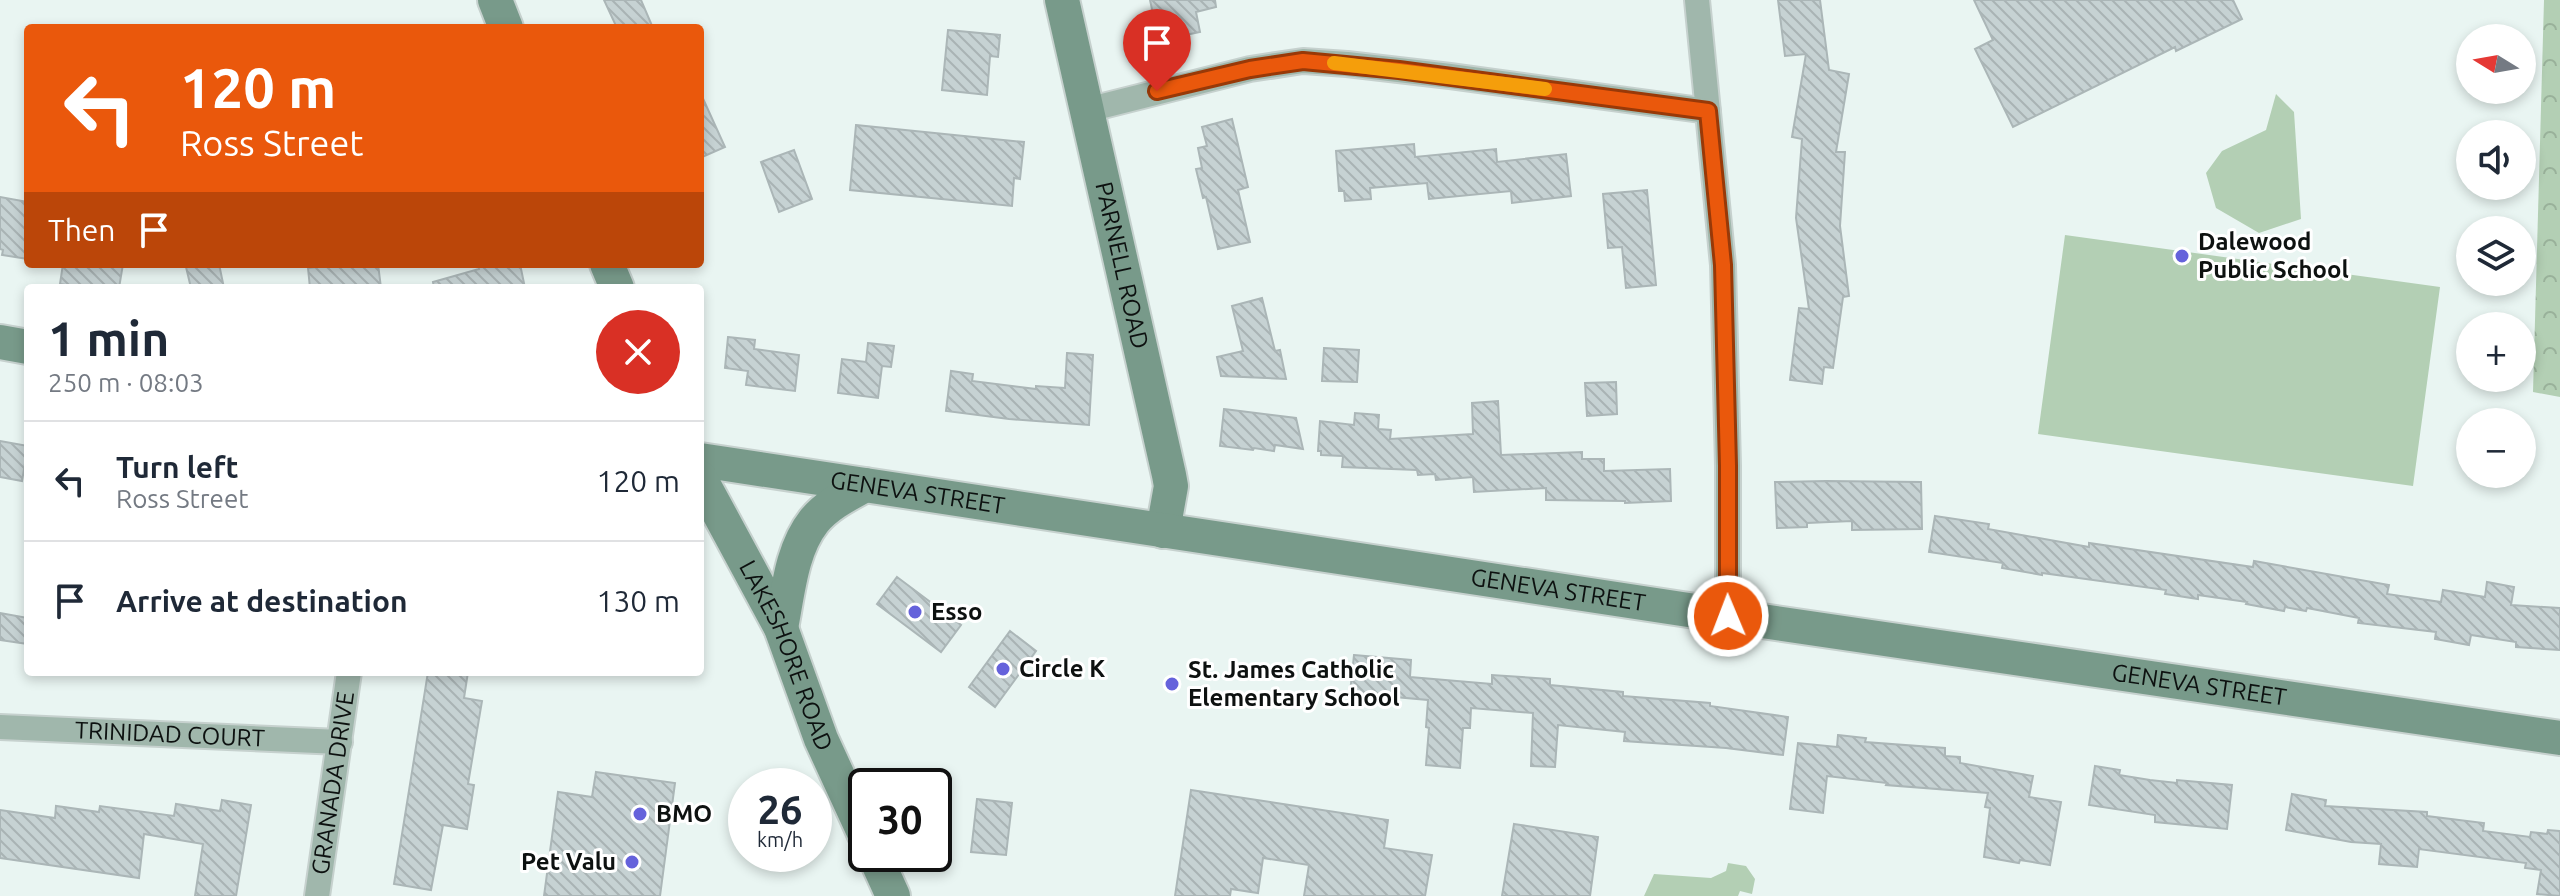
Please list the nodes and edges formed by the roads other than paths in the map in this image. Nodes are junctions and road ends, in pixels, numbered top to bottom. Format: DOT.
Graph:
graph roads {
  1 [pos="495,0"];
  2 [pos="1062,0"];
  3 [pos="1697,0"];
  4 [pos="504,24"];
  5 [pos="1087,110"];
  6 [pos="1708,111"];
  7 [pos="0,342"];
  8 [pos="24,346"];
  9 [pos="704,461"];
  10 [pos="704,485"];
  11 [pos="865,485"];
  12 [pos="1163,531"];
  13 [pos="1728,616"];
  14 [pos="781,628"];
  15 [pos="348,676"];
  16 [pos="0,727"];
  17 [pos="2560,738"];
  18 [pos="340,742"];
  19 [pos="848,798"];
  20 [pos="882,872"];
  21 [pos="317,896"];
  22 [pos="893,896"];
  1 -- 4 [label="main road"];
  2 -- 5 [label="main road, PARNELL ROAD"];
  3 -- 6 [label="street"];
  5 -- 6 [label="street"];
  5 -- 12 [label="main road, PARNELL ROAD"];
  6 -- 13 [label="street"];
  7 -- 8 [label="main road"];
  9 -- 11 [label="main road, GENEVA STREET"];
  10 -- 14 [label="main road, LAKESHORE ROAD"];
  11 -- 12 [label="main road, GENEVA STREET"];
  11 -- 14 [label="main road"];
  12 -- 13 [label="main road, GENEVA STREET"];
  13 -- 17 [label="main road, GENEVA STREET"];
  14 -- 19 [label="main road, LAKESHORE ROAD"];
  15 -- 18 [label="street, GRANADA DRIVE"];
  16 -- 18 [label="street, TRINIDAD COURT"];
  18 -- 21 [label="street, GRANADA DRIVE"];
  20 -- 22 [label="main road"];
}
